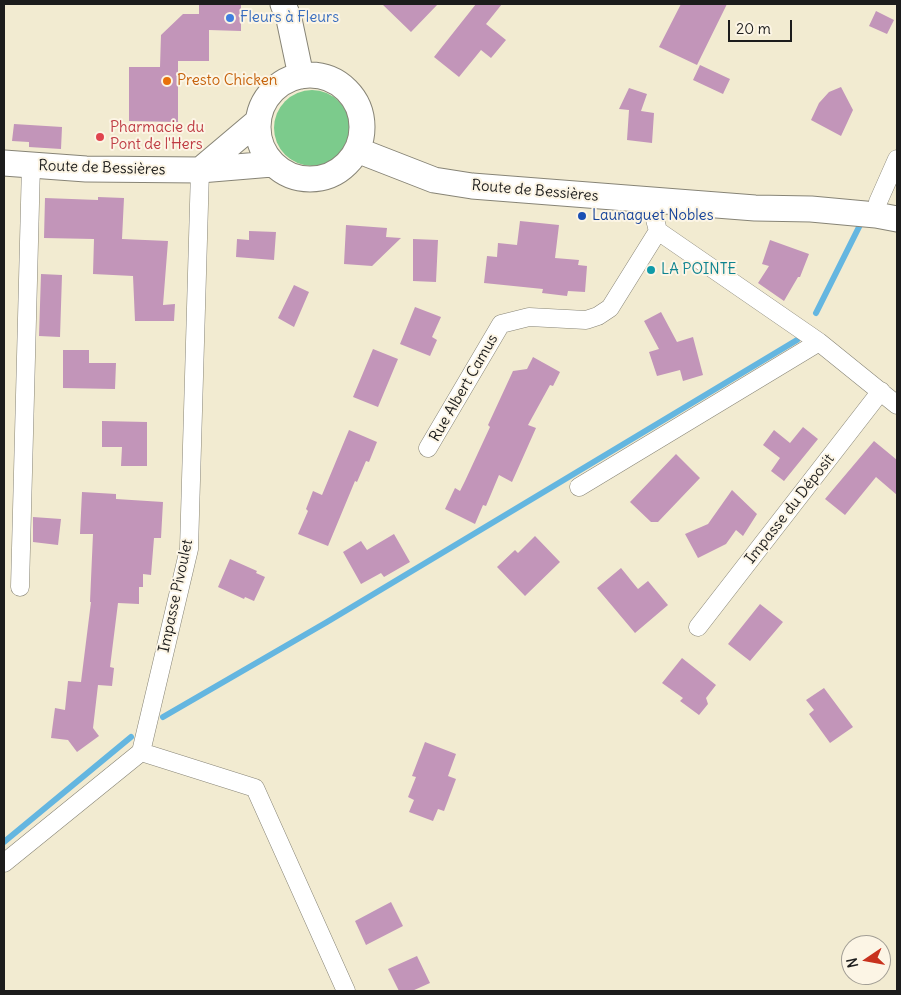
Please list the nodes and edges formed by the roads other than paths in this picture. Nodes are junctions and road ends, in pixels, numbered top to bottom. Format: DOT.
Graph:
graph roads {
  1 [pos="283,4"];
  2 [pos="301,76"];
  3 [pos="258,121"];
  4 [pos="357,150"];
  5 [pos="897,159"];
  6 [pos="4,163"];
  7 [pos="272,164"];
  8 [pos="31,165"];
  9 [pos="200,170"];
  10 [pos="650,200"];
  11 [pos="886,217"];
  12 [pos="658,231"];
  13 [pos="819,342"];
  14 [pos="881,391"];
  15 [pos="897,405"];
  16 [pos="428,448"];
  17 [pos="579,487"];
  18 [pos="20,587"];
  19 [pos="698,627"];
  20 [pos="141,752"];
  21 [pos="4,863"];
  22 [pos="346,991"];
  1 -- 2 [label="main road"];
  2 -- 3 [label="main road"];
  2 -- 4 [label="main road"];
  3 -- 7 [label="main road"];
  3 -- 9 [label="main road"];
  4 -- 7 [label="main road"];
  4 -- 10 [label="main road, Route de Bessières"];
  5 -- 11 [label="street"];
  6 -- 8 [label="main road, Route de Bessières"];
  7 -- 9 [label="main road, Route de Bessières"];
  8 -- 9 [label="main road, Route de Bessières"];
  8 -- 18 [label="street"];
  9 -- 20 [label="street, Impasse Pivoulet"];
  10 -- 11 [label="main road, Route de Bessières"];
  10 -- 12 [label="street"];
  12 -- 13 [label="street"];
  12 -- 16 [label="street, Rue Albert Camus"];
  13 -- 14 [label="street"];
  13 -- 17 [label="street"];
  14 -- 15 [label="street"];
  14 -- 19 [label="street, Impasse du Déposit"];
  20 -- 21 [label="street"];
  20 -- 22 [label="street"];
}
